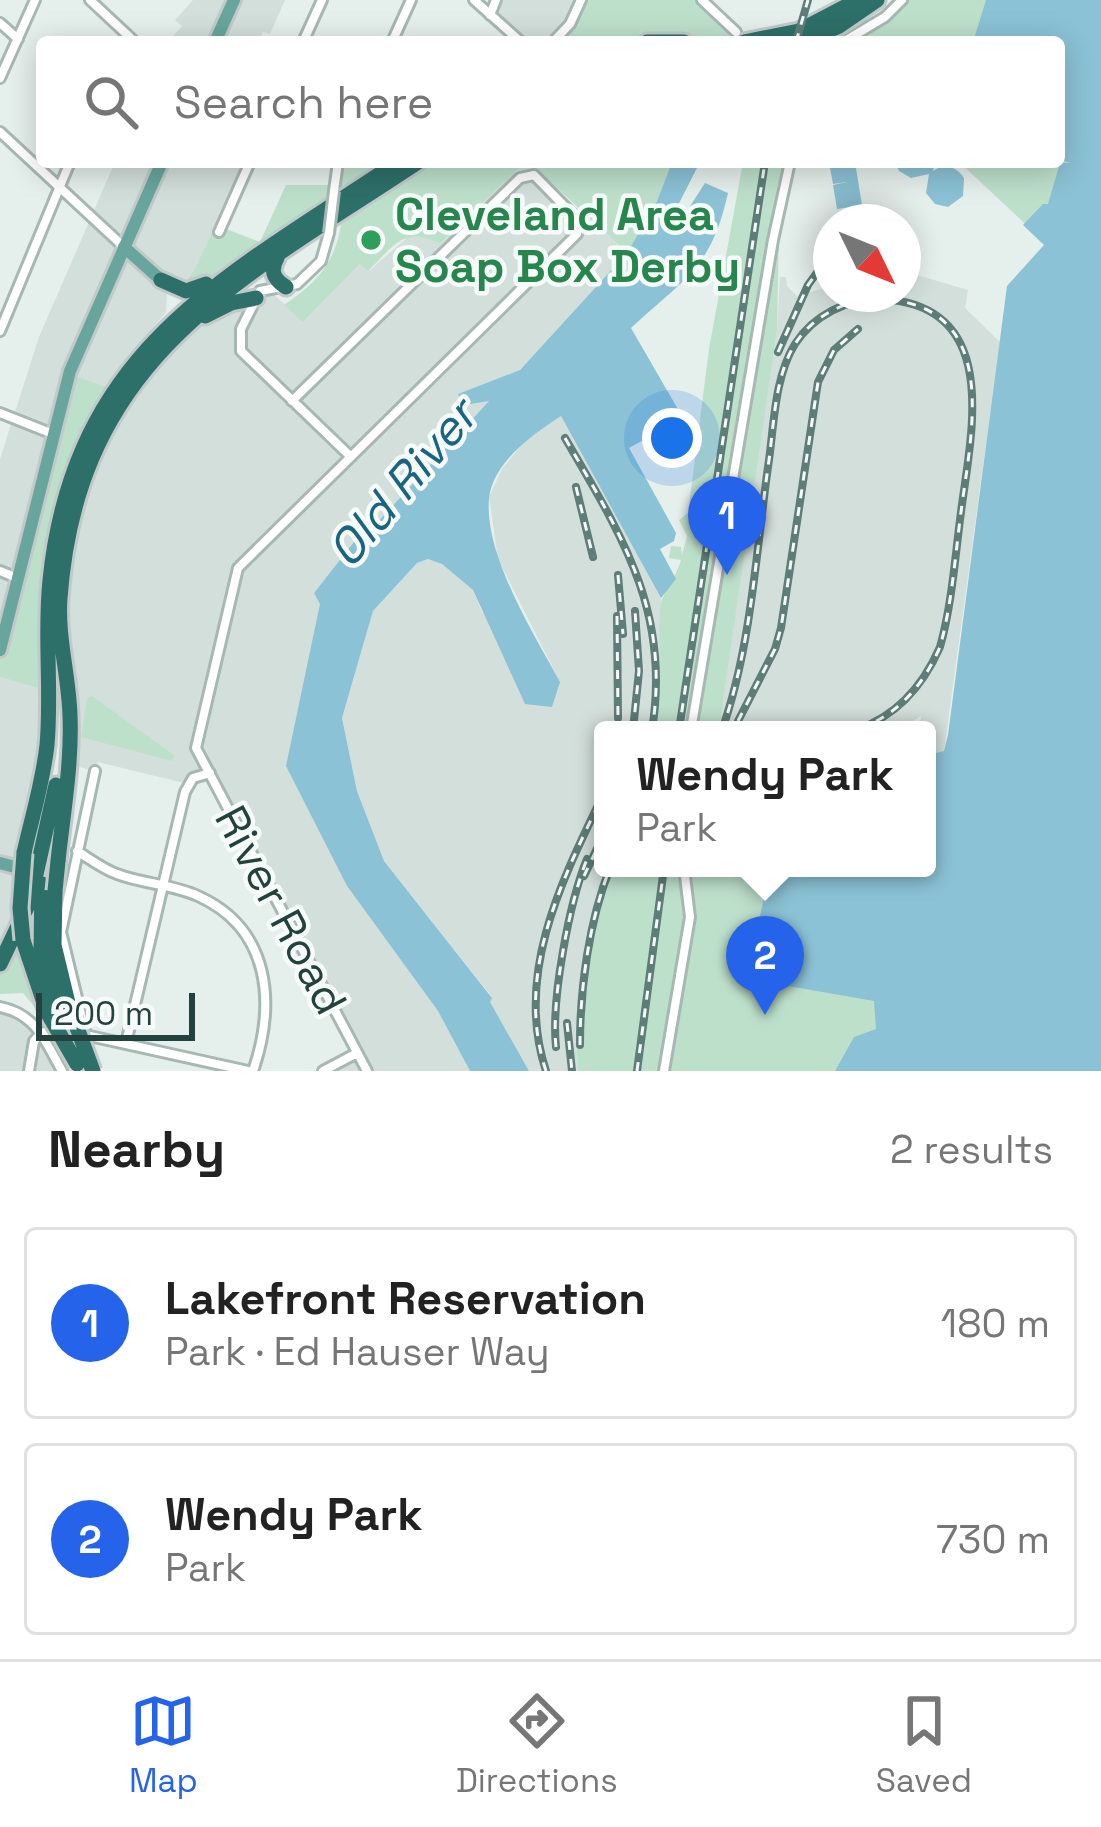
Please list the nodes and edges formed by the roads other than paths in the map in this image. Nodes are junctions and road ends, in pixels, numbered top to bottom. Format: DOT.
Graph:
graph roads {
  1 [pos="35,0"];
  2 [pos="90,0"];
  3 [pos="322,0"];
  4 [pos="411,0"];
  5 [pos="473,0"];
  6 [pos="496,0"];
  7 [pos="581,0"];
  8 [pos="702,0"];
  9 [pos="858,0"];
  10 [pos="877,0"];
  11 [pos="902,0"];
  12 [pos="229,3"];
  13 [pos="490,15"];
  14 [pos="0,23"];
  15 [pos="124,36"];
  16 [pos="217,36"];
  17 [pos="306,36"];
  18 [pos="395,36"];
  19 [pos="514,36"];
  20 [pos="559,36"];
  21 [pos="739,36"];
  22 [pos="750,36"];
  23 [pos="815,36"];
  24 [pos="854,36"];
  25 [pos="18,39"];
  26 [pos="0,78"];
  27 [pos="0,132"];
  28 [pos="36,165"];
  29 [pos="39,168"];
  30 [pos="68,168"];
  31 [pos="159,168"];
  32 [pos="247,168"];
  33 [pos="337,168"];
  34 [pos="389,168"];
  35 [pos="409,168"];
  36 [pos="789,168"];
  37 [pos="60,187"];
  38 [pos="219,232"];
  39 [pos="285,237"];
  40 [pos="124,247"];
  41 [pos="275,261"];
  42 [pos="145,265"];
  43 [pos="112,275"];
  44 [pos="161,280"];
  45 [pos="292,286"];
  46 [pos="258,295"];
  47 [pos="0,331"];
  48 [pos="124,376"];
  49 [pos="292,401"];
  50 [pos="0,413"];
  51 [pos="54,435"];
  52 [pos="97,447"];
  53 [pos="351,457"];
  54 [pos="0,571"];
  55 [pos="17,578"];
  56 [pos="59,619"];
  57 [pos="47,648"];
  58 [pos="0,650"];
  59 [pos="693,721"];
  60 [pos="95,771"];
  61 [pos="210,773"];
  62 [pos="77,851"];
  63 [pos="0,863"];
  64 [pos="43,875"];
  65 [pos="687,877"];
  66 [pos="163,885"];
  67 [pos="0,952"];
  68 [pos="0,964"];
  69 [pos="0,1007"];
  70 [pos="58,1007"];
  71 [pos="41,1033"];
  72 [pos="86,1034"];
  73 [pos="126,1043"];
  74 [pos="357,1053"];
  75 [pos="81,1070"];
  76 [pos="29,1071"];
  77 [pos="250,1071"];
  78 [pos="323,1071"];
  79 [pos="367,1071"];
  80 [pos="664,1071"];
  1 -- 25 [label="street"];
  2 -- 15 [label="street"];
  3 -- 17 [label="street"];
  4 -- 18 [label="street"];
  5 -- 13 [label="street"];
  6 -- 13 [label="street"];
  7 -- 20 [label="street"];
  8 -- 21 [label="street"];
  9 -- 22 [label="highway"];
  10 -- 23 [label="highway"];
  11 -- 24 [label="street"];
  12 -- 16 [label="main road"];
  13 -- 19 [label="street"];
  14 -- 25 [label="street"];
  25 -- 26 [label="street"];
  27 -- 28 [label="street"];
  29 -- 37 [label="street"];
  30 -- 37 [label="street"];
  31 -- 40 [label="main road"];
  32 -- 38 [label="street"];
  33 -- 45 [label="street, bridge"];
  34 -- 39 [label="highway"];
  35 -- 41 [label="highway"];
  36 -- 59 [label="street"];
  37 -- 40 [label="street"];
  37 -- 47 [label="street"];
  39 -- 44 [label="highway"];
  39 -- 48 [label="highway"];
  40 -- 42 [label="main road"];
  40 -- 43 [label="main road"];
  41 -- 45 [label="highway"];
  41 -- 46 [label="highway"];
  41 -- 52 [label="highway"];
  42 -- 43 [label="main road"];
  42 -- 44 [label="main road"];
  43 -- 51 [label="main road"];
  44 -- 48 [label="highway"];
  45 -- 46 [label="street"];
  46 -- 49 [label="street"];
  46 -- 52 [label="highway"];
  48 -- 57 [label="highway"];
  49 -- 53 [label="street"];
  49 -- 53 [label="street"];
  50 -- 51 [label="street"];
  51 -- 55 [label="main road"];
  52 -- 56 [label="highway"];
  53 -- 61 [label="street, River Road"];
  54 -- 55 [label="street"];
  55 -- 58 [label="main road"];
  56 -- 64 [label="highway, bridge"];
  56 -- 68 [label="highway"];
  57 -- 64 [label="highway"];
  57 -- 67 [label="highway"];
  60 -- 62 [label="street"];
  61 -- 66 [label="street"];
  61 -- 74 [label="street, River Road"];
  62 -- 64 [label="street"];
  62 -- 66 [label="street"];
  63 -- 64 [label="main road"];
  64 -- 70 [label="highway"];
  64 -- 70 [label="highway, bridge"];
  64 -- 72 [label="street"];
  65 -- 80 [label="street"];
  66 -- 73 [label="street"];
  66 -- 77 [label="street"];
  69 -- 71 [label="street"];
  70 -- 75 [label="highway, bridge"];
  71 -- 72 [label="street"];
  71 -- 75 [label="street"];
  71 -- 76 [label="street"];
  72 -- 73 [label="street"];
  73 -- 77 [label="street"];
  74 -- 78 [label="street"];
  74 -- 79 [label="street, River Road"];
}
